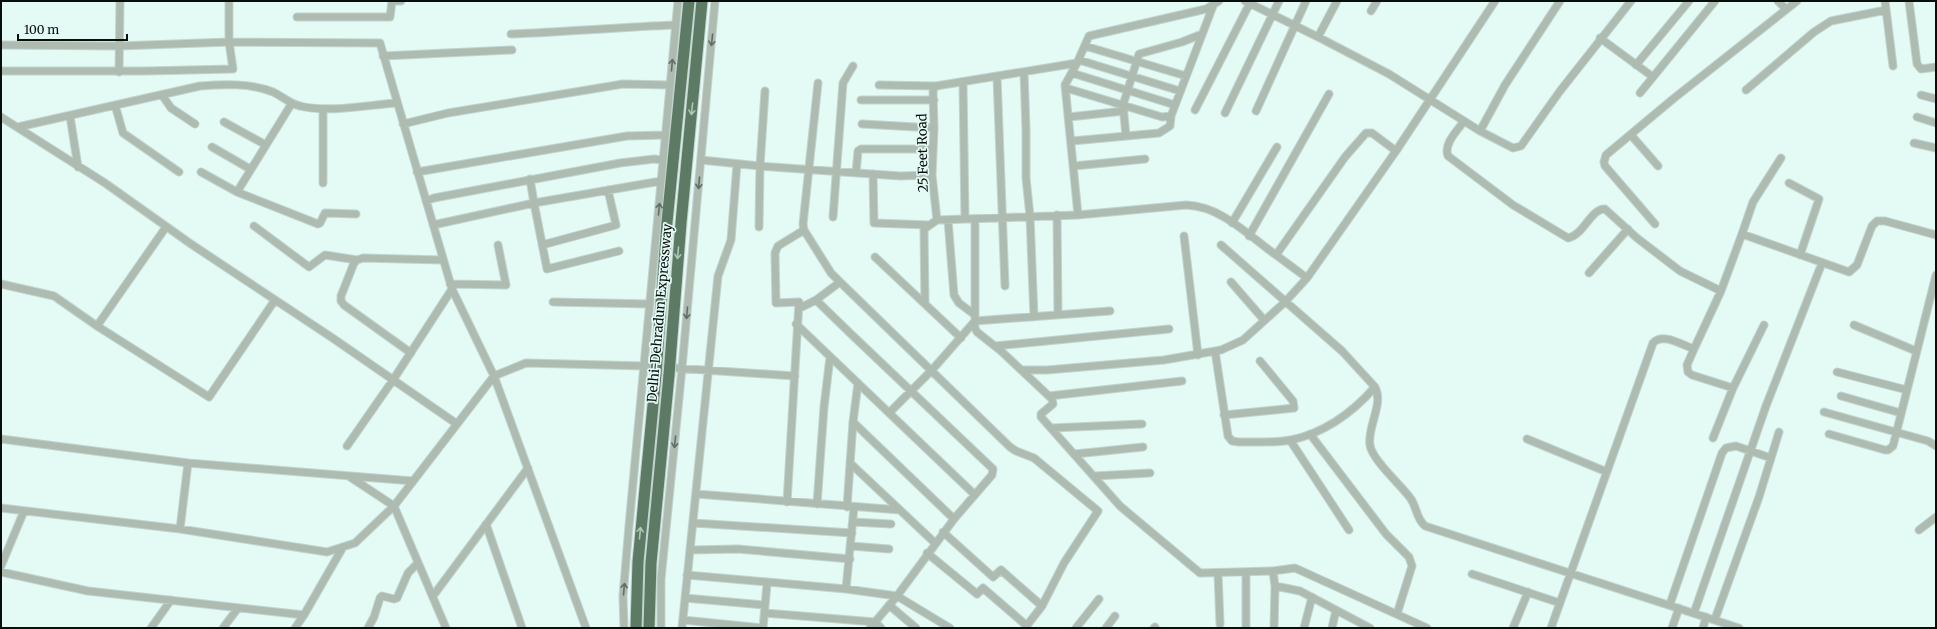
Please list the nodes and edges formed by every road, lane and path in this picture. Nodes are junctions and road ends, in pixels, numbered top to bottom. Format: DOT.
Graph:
graph roads {
  1 [pos="120,1"];
  2 [pos="229,1"];
  3 [pos="401,1"];
  4 [pos="678,1"];
  5 [pos="689,1"];
  6 [pos="702,1"];
  7 [pos="715,1"];
  8 [pos="1219,1"];
  9 [pos="1279,1"];
  10 [pos="1306,1"];
  11 [pos="1337,1"];
  12 [pos="1377,1"];
  13 [pos="1495,1"];
  14 [pos="1560,1"];
  15 [pos="1631,1"];
  16 [pos="1689,1"];
  17 [pos="1715,1"];
  18 [pos="1778,1"];
  19 [pos="1797,1"];
  20 [pos="1885,1"];
  21 [pos="1909,1"];
  22 [pos="1249,2"];
  23 [pos="1213,6"];
  24 [pos="1786,9"];
  25 [pos="1886,10"];
  26 [pos="1371,11"];
  27 [pos="1274,14"];
  28 [pos="297,17"];
  29 [pos="676,25"];
  30 [pos="1295,25"];
  31 [pos="511,34"];
  32 [pos="1202,34"];
  33 [pos="1318,37"];
  34 [pos="1600,38"];
  35 [pos="229,42"];
  36 [pos="1,44"];
  37 [pos="119,46"];
  38 [pos="1085,46"];
  39 [pos="512,50"];
  40 [pos="383,56"];
  41 [pos="1078,61"];
  42 [pos="1136,62"];
  43 [pos="1636,65"];
  44 [pos="853,66"];
  45 [pos="1893,66"];
  46 [pos="1936,67"];
  47 [pos="1,71"];
  48 [pos="119,72"];
  49 [pos="1024,72"];
  50 [pos="1072,73"];
  51 [pos="1133,76"];
  52 [pos="1186,76"];
  53 [pos="1653,77"];
  54 [pos="997,78"];
  55 [pos="818,82"];
  56 [pos="963,82"];
  57 [pos="879,85"];
  58 [pos="670,86"];
  59 [pos="936,86"];
  60 [pos="1066,88"];
  61 [pos="1128,90"];
  62 [pos="1746,90"];
  63 [pos="1180,91"];
  64 [pos="766,92"];
  65 [pos="1640,93"];
  66 [pos="1329,94"];
  67 [pos="162,95"];
  68 [pos="1921,95"];
  69 [pos="1429,99"];
  70 [pos="1936,99"];
  71 [pos="861,100"];
  72 [pos="934,100"];
  73 [pos="292,103"];
  74 [pos="397,103"];
  75 [pos="1175,105"];
  76 [pos="115,106"];
  77 [pos="324,108"];
  78 [pos="1124,108"];
  79 [pos="1195,110"];
  80 [pos="1256,111"];
  81 [pos="1225,113"];
  82 [pos="70,116"];
  83 [pos="1171,116"];
  84 [pos="1,117"];
  85 [pos="1069,117"];
  86 [pos="1917,117"];
  87 [pos="1464,121"];
  88 [pos="224,122"];
  89 [pos="1936,122"];
  90 [pos="195,124"];
  91 [pos="403,124"];
  92 [pos="862,124"];
  93 [pos="18,127"];
  94 [pos="934,128"];
  95 [pos="1480,130"];
  96 [pos="666,135"];
  97 [pos="1631,135"];
  98 [pos="1126,136"];
  99 [pos="1072,141"];
  100 [pos="1914,143"];
  101 [pos="266,145"];
  102 [pos="212,147"];
  103 [pos="1277,147"];
  104 [pos="1936,148"];
  105 [pos="933,149"];
  106 [pos="1396,151"];
  107 [pos="1781,158"];
  108 [pos="1145,159"];
  109 [pos="663,160"];
  110 [pos="701,160"];
  111 [pos="737,164"];
  112 [pos="78,166"];
  113 [pos="760,166"];
  114 [pos="1074,166"];
  115 [pos="1658,166"];
  116 [pos="250,169"];
  117 [pos="810,169"];
  118 [pos="836,171"];
  119 [pos="179,172"];
  120 [pos="201,172"];
  121 [pos="417,172"];
  122 [pos="856,172"];
  123 [pos="873,174"];
  124 [pos="932,175"];
  125 [pos="530,179"];
  126 [pos="662,181"];
  127 [pos="323,183"];
  128 [pos="1789,183"];
  129 [pos="608,190"];
  130 [pos="237,192"];
  131 [pos="426,201"];
  132 [pos="534,203"];
  133 [pos="356,214"];
  134 [pos="1078,215"];
  135 [pos="1030,216"];
  136 [pos="1057,216"];
  137 [pos="833,217"];
  138 [pos="965,218"];
  139 [pos="975,219"];
  140 [pos="1003,219"];
  141 [pos="937,220"];
  142 [pos="948,220"];
  143 [pos="1232,223"];
  144 [pos="1656,224"];
  145 [pos="929,225"];
  146 [pos="254,226"];
  147 [pos="433,226"];
  148 [pos="166,227"];
  149 [pos="759,227"];
  150 [pos="1628,229"];
  151 [pos="804,230"];
  152 [pos="1742,234"];
  153 [pos="1936,235"];
  154 [pos="1184,236"];
  155 [pos="1249,236"];
  156 [pos="498,245"];
  157 [pos="542,245"];
  158 [pos="1221,245"];
  159 [pos="619,251"];
  160 [pos="1276,255"];
  161 [pos="1800,255"];
  162 [pos="875,257"];
  163 [pos="357,260"];
  164 [pos="443,260"];
  165 [pos="1822,263"];
  166 [pos="1589,273"];
  167 [pos="1936,275"];
  168 [pos="1307,278"];
  169 [pos="840,282"];
  170 [pos="1230,282"];
  171 [pos="1,284"];
  172 [pos="451,286"];
  173 [pos="1005,286"];
  174 [pos="1721,291"];
  175 [pos="276,300"];
  176 [pos="816,300"];
  177 [pos="553,302"];
  178 [pos="1285,302"];
  179 [pos="650,304"];
  180 [pos="925,304"];
  181 [pos="800,308"];
  182 [pos="1110,311"];
  183 [pos="1058,315"];
  184 [pos="1034,317"];
  185 [pos="975,318"];
  186 [pos="1264,320"];
  187 [pos="796,324"];
  188 [pos="1764,325"];
  189 [pos="1854,325"];
  190 [pos="97,326"];
  191 [pos="1169,329"];
  192 [pos="960,338"];
  193 [pos="995,346"];
  194 [pos="1694,349"];
  195 [pos="1916,351"];
  196 [pos="1215,352"];
  197 [pos="411,353"];
  198 [pos="1198,355"];
  199 [pos="830,356"];
  200 [pos="1260,361"];
  201 [pos="645,366"];
  202 [pos="682,368"];
  203 [pos="708,370"];
  204 [pos="932,370"];
  205 [pos="1022,370"];
  206 [pos="1837,372"];
  207 [pos="494,376"];
  208 [pos="795,376"];
  209 [pos="393,380"];
  210 [pos="1182,381"];
  211 [pos="858,383"];
  212 [pos="1375,387"];
  213 [pos="1733,388"];
  214 [pos="910,390"];
  215 [pos="1907,390"];
  216 [pos="1049,396"];
  217 [pos="1841,396"];
  218 [pos="1824,412"];
  219 [pos="889,413"];
  220 [pos="1901,413"];
  221 [pos="1224,416"];
  222 [pos="852,422"];
  223 [pos="457,424"];
  224 [pos="1142,424"];
  225 [pos="1052,428"];
  226 [pos="1779,432"];
  227 [pos="1896,432"];
  228 [pos="1310,434"];
  229 [pos="1829,434"];
  230 [pos="1713,438"];
  231 [pos="1,439"];
  232 [pos="1527,439"];
  233 [pos="1290,440"];
  234 [pos="347,446"];
  235 [pos="1936,446"];
  236 [pos="1143,447"];
  237 [pos="1750,450"];
  238 [pos="1075,454"];
  239 [pos="1771,458"];
  240 [pos="188,463"];
  241 [pos="850,463"];
  242 [pos="528,468"];
  243 [pos="1607,472"];
  244 [pos="1150,473"];
  245 [pos="1095,476"];
  246 [pos="350,477"];
  247 [pos="413,481"];
  248 [pos="696,494"];
  249 [pos="975,495"];
  250 [pos="787,502"];
  251 [pos="818,504"];
  252 [pos="394,506"];
  253 [pos="850,507"];
  254 [pos="1,508"];
  255 [pos="900,510"];
  256 [pos="24,511"];
  257 [pos="1936,518"];
  258 [pos="954,519"];
  259 [pos="853,522"];
  260 [pos="486,524"];
  261 [pos="692,524"];
  262 [pos="891,524"];
  263 [pos="180,529"];
  264 [pos="1349,530"];
  265 [pos="1919,530"];
  266 [pos="943,532"];
  267 [pos="852,533"];
  268 [pos="935,543"];
  269 [pos="851,546"];
  270 [pos="343,547"];
  271 [pos="889,549"];
  272 [pos="690,550"];
  273 [pos="927,553"];
  274 [pos="850,559"];
  275 [pos="418,563"];
  276 [pos="1,566"];
  277 [pos="1274,571"];
  278 [pos="1,572"];
  279 [pos="1218,572"];
  280 [pos="1246,573"];
  281 [pos="1570,573"];
  282 [pos="1472,574"];
  283 [pos="687,575"];
  284 [pos="767,584"];
  285 [pos="1275,586"];
  286 [pos="846,589"];
  287 [pos="1528,592"];
  288 [pos="433,596"];
  289 [pos="897,596"];
  290 [pos="1312,597"];
  291 [pos="685,598"];
  292 [pos="1099,599"];
  293 [pos="171,600"];
  294 [pos="1560,603"];
  295 [pos="1670,604"];
  296 [pos="765,605"];
  297 [pos="889,605"];
  298 [pos="1042,606"];
  299 [pos="238,608"];
  300 [pos="1679,608"];
  301 [pos="1336,610"];
  302 [pos="765,613"];
  303 [pos="1694,613"];
  304 [pos="1396,614"];
  305 [pos="304,615"];
  306 [pos="1116,616"];
  307 [pos="1706,616"];
  308 [pos="1715,619"];
  309 [pos="683,620"];
  310 [pos="1220,624"];
  311 [pos="873,625"];
  312 [pos="1026,627"];
  313 [pos="151,628"];
  314 [pos="223,628"];
  315 [pos="294,628"];
  316 [pos="368,628"];
  317 [pos="446,628"];
  318 [pos="522,628"];
  319 [pos="586,628"];
  320 [pos="624,628"];
  321 [pos="636,628"];
  322 [pos="649,628"];
  323 [pos="661,628"];
  324 [pos="682,628"];
  325 [pos="763,628"];
  326 [pos="881,628"];
  327 [pos="916,628"];
  328 [pos="950,628"];
  329 [pos="1076,628"];
  330 [pos="1106,628"];
  331 [pos="1246,628"];
  332 [pos="1274,628"];
  333 [pos="1304,628"];
  334 [pos="1332,628"];
  335 [pos="1370,628"];
  336 [pos="1427,628"];
  337 [pos="1513,628"];
  338 [pos="1551,628"];
  339 [pos="1672,628"];
  340 [pos="1703,628"];
  341 [pos="1739,628"];
  1 -- 37 [label="street"];
  2 -- 35 [label="street"];
  3 -- 28 [label="street"];
  4 -- 29 [label="street"];
  321 -- 5 [label="highway, Delhi-Dehradun Expressway, one-way, bridge"];
  6 -- 322 [label="highway, Delhi-Dehradun Expressway, one-way, bridge"];
  7 -- 110 [label="street, one-way"];
  8 -- 23 [label="street"];
  9 -- 27 [label="street"];
  10 -- 30 [label="street"];
  11 -- 33 [label="street"];
  12 -- 26 [label="street"];
  13 -- 69 [label="street"];
  14 -- 95 [label="street"];
  15 -- 34 [label="street"];
  16 -- 43 [label="street"];
  17 -- 53 [label="street"];
  18 -- 24 [label="street"];
  19 -- 24 [label="street"];
  20 -- 25 [label="street"];
  21 -- 46 [label="street"];
  22 -- 27 [label="street"];
  22 -- 79 [label="street"];
  23 -- 32 [label="street"];
  23 -- 38 [label="street"];
  24 -- 97 [label="street"];
  25 -- 45 [label="street"];
  25 -- 62 [label="street"];
  27 -- 30 [label="street"];
  27 -- 81 [label="street"];
  29 -- 31 [label="street"];
  58 -- 29 [label="street, one-way"];
  30 -- 33 [label="street"];
  30 -- 80 [label="street"];
  32 -- 42 [label="street"];
  32 -- 52 [label="street"];
  33 -- 69 [label="street"];
  34 -- 43 [label="street"];
  34 -- 95 [label="street"];
  35 -- 37 [label="street"];
  35 -- 40 [label="street"];
  35 -- 48 [label="street"];
  36 -- 37 [label="street"];
  37 -- 48 [label="street"];
  38 -- 41 [label="street"];
  38 -- 42 [label="street"];
  39 -- 40 [label="street"];
  40 -- 74 [label="street"];
  41 -- 49 [label="street"];
  41 -- 50 [label="street"];
  41 -- 51 [label="street"];
  42 -- 51 [label="street"];
  42 -- 52 [label="street"];
  43 -- 53 [label="street"];
  44 -- 118 [label="street"];
  47 -- 48 [label="street"];
  49 -- 54 [label="street"];
  49 -- 135 [label="street"];
  50 -- 60 [label="street"];
  50 -- 61 [label="street"];
  51 -- 61 [label="street"];
  51 -- 63 [label="street"];
  52 -- 63 [label="street"];
  53 -- 65 [label="street"];
  54 -- 56 [label="street"];
  54 -- 140 [label="street"];
  55 -- 117 [label="street"];
  56 -- 59 [label="street"];
  56 -- 138 [label="street"];
  57 -- 59 [label="street"];
  58 -- 91 [label="street"];
  58 -- 96 [label="street"];
  59 -- 72 [label="street, 25 Feet Road"];
  60 -- 78 [label="street"];
  60 -- 85 [label="street"];
  61 -- 75 [label="street"];
  61 -- 78 [label="street"];
  63 -- 75 [label="street"];
  64 -- 113 [label="street"];
  66 -- 155 [label="street"];
  67 -- 73 [label="street"];
  67 -- 76 [label="street"];
  67 -- 90 [label="street"];
  68 -- 70 [label="street"];
  69 -- 87 [label="street"];
  69 -- 106 [label="street"];
  71 -- 72 [label="street"];
  72 -- 94 [label="street, 25 Feet Road"];
  73 -- 77 [label="street"];
  73 -- 101 [label="street"];
  74 -- 77 [label="street"];
  74 -- 91 [label="street"];
  75 -- 83 [label="street"];
  76 -- 82 [label="street"];
  76 -- 119 [label="street"];
  77 -- 127 [label="street"];
  78 -- 83 [label="street"];
  78 -- 85 [label="street"];
  78 -- 98 [label="street"];
  82 -- 93 [label="street"];
  82 -- 112 [label="street"];
  83 -- 98 [label="street"];
  84 -- 93 [label="street"];
  85 -- 99 [label="street"];
  86 -- 89 [label="street"];
  87 -- 95 [label="street"];
  87 -- 150 [label="street"];
  88 -- 101 [label="street"];
  91 -- 121 [label="street"];
  92 -- 94 [label="street"];
  93 -- 112 [label="street"];
  94 -- 105 [label="street, 25 Feet Road"];
  96 -- 109 [label="street"];
  96 -- 121 [label="street"];
  97 -- 115 [label="street"];
  97 -- 144 [label="street"];
  98 -- 99 [label="street"];
  99 -- 114 [label="street"];
  100 -- 104 [label="street"];
  101 -- 116 [label="street"];
  102 -- 116 [label="street"];
  103 -- 143 [label="street"];
  105 -- 122 [label="street"];
  105 -- 124 [label="street, 25 Feet Road"];
  106 -- 160 [label="street"];
  106 -- 168 [label="street"];
  107 -- 152 [label="street"];
  108 -- 114 [label="street"];
  109 -- 125 [label="street"];
  109 -- 126 [label="street"];
  110 -- 111 [label="street"];
  110 -- 202 [label="street, one-way"];
  111 -- 113 [label="street"];
  111 -- 203 [label="street"];
  112 -- 148 [label="street"];
  113 -- 117 [label="street"];
  113 -- 149 [label="street"];
  114 -- 134 [label="street"];
  116 -- 130 [label="street"];
  117 -- 118 [label="street"];
  117 -- 151 [label="street"];
  118 -- 122 [label="street"];
  118 -- 137 [label="street"];
  120 -- 130 [label="street"];
  121 -- 131 [label="street"];
  122 -- 123 [label="street"];
  123 -- 124 [label="street"];
  123 -- 145 [label="street"];
  124 -- 141 [label="street, 25 Feet Road"];
  125 -- 131 [label="street"];
  125 -- 132 [label="street"];
  126 -- 129 [label="street"];
  179 -- 126 [label="street, one-way"];
  128 -- 161 [label="street"];
  129 -- 132 [label="street"];
  129 -- 157 [label="street"];
  130 -- 133 [label="street"];
  131 -- 147 [label="street"];
  132 -- 147 [label="street"];
  132 -- 157 [label="street"];
  134 -- 136 [label="street"];
  134 -- 143 [label="street"];
  135 -- 136 [label="street"];
  135 -- 140 [label="street"];
  135 -- 184 [label="street"];
  136 -- 183 [label="street"];
  138 -- 139 [label="street"];
  138 -- 142 [label="street"];
  139 -- 140 [label="street"];
  139 -- 185 [label="street"];
  140 -- 173 [label="street"];
  141 -- 142 [label="street"];
  141 -- 145 [label="street"];
  142 -- 185 [label="street"];
  143 -- 155 [label="street"];
  145 -- 180 [label="street"];
  146 -- 163 [label="street"];
  147 -- 164 [label="street"];
  148 -- 175 [label="street"];
  148 -- 190 [label="street"];
  150 -- 166 [label="street"];
  150 -- 174 [label="street"];
  151 -- 169 [label="street"];
  151 -- 181 [label="street"];
  152 -- 161 [label="street"];
  152 -- 174 [label="street"];
  153 -- 165 [label="street"];
  154 -- 198 [label="street"];
  155 -- 160 [label="street"];
  156 -- 172 [label="street"];
  157 -- 159 [label="street"];
  158 -- 178 [label="street"];
  160 -- 168 [label="street"];
  161 -- 165 [label="street"];
  162 -- 180 [label="street"];
  163 -- 164 [label="street"];
  163 -- 197 [label="street"];
  164 -- 172 [label="street"];
  165 -- 237 [label="street"];
  167 -- 195 [label="street"];
  168 -- 178 [label="street"];
  169 -- 176 [label="street"];
  169 -- 204 [label="street"];
  170 -- 186 [label="street"];
  171 -- 190 [label="street"];
  172 -- 197 [label="street"];
  172 -- 207 [label="street"];
  174 -- 194 [label="street"];
  175 -- 190 [label="street"];
  175 -- 209 [label="street"];
  176 -- 181 [label="street"];
  176 -- 214 [label="street"];
  177 -- 179 [label="street"];
  178 -- 186 [label="street"];
  178 -- 212 [label="street"];
  179 -- 201 [label="street"];
  180 -- 192 [label="street"];
  181 -- 187 [label="street"];
  182 -- 183 [label="street"];
  183 -- 184 [label="street"];
  184 -- 185 [label="street"];
  185 -- 192 [label="street"];
  185 -- 193 [label="street"];
  186 -- 196 [label="street"];
  187 -- 199 [label="street"];
  187 -- 208 [label="street"];
  188 -- 213 [label="street"];
  189 -- 195 [label="street"];
  191 -- 193 [label="street"];
  192 -- 204 [label="street"];
  193 -- 205 [label="street"];
  194 -- 213 [label="street"];
  194 -- 243 [label="street"];
  195 -- 215 [label="street"];
  196 -- 198 [label="street"];
  196 -- 221 [label="street"];
  197 -- 209 [label="street"];
  198 -- 205 [label="street"];
  199 -- 211 [label="street"];
  199 -- 251 [label="street"];
  200 -- 221 [label="street"];
  201 -- 202 [label="street"];
  201 -- 207 [label="street"];
  320 -- 201 [label="street, one-way"];
  202 -- 203 [label="street"];
  202 -- 323 [label="street, one-way"];
  203 -- 208 [label="street"];
  203 -- 248 [label="street"];
  204 -- 214 [label="street"];
  204 -- 298 [label="street"];
  205 -- 216 [label="street"];
  206 -- 215 [label="street"];
  207 -- 223 [label="street"];
  207 -- 242 [label="street"];
  208 -- 250 [label="street"];
  209 -- 223 [label="street"];
  209 -- 234 [label="street"];
  210 -- 216 [label="street"];
  211 -- 219 [label="street"];
  211 -- 222 [label="street"];
  212 -- 228 [label="street"];
  212 -- 281 [label="street"];
  213 -- 230 [label="street"];
  214 -- 219 [label="street"];
  214 -- 249 [label="street"];
  215 -- 220 [label="street"];
  216 -- 225 [label="street"];
  217 -- 220 [label="street"];
  218 -- 227 [label="street"];
  219 -- 249 [label="street"];
  220 -- 227 [label="street"];
  221 -- 233 [label="street"];
  222 -- 241 [label="street"];
  222 -- 258 [label="street"];
  223 -- 247 [label="street"];
  224 -- 225 [label="street"];
  225 -- 238 [label="street"];
  226 -- 239 [label="street"];
  227 -- 229 [label="street"];
  227 -- 235 [label="street"];
  228 -- 233 [label="street"];
  228 -- 304 [label="street"];
  231 -- 240 [label="street"];
  232 -- 243 [label="street"];
  233 -- 264 [label="street"];
  236 -- 238 [label="street"];
  237 -- 239 [label="street"];
  237 -- 295 [label="street"];
  237 -- 303 [label="street"];
  238 -- 245 [label="street"];
  239 -- 308 [label="street"];
  240 -- 246 [label="street"];
  240 -- 263 [label="street"];
  241 -- 253 [label="street"];
  241 -- 255 [label="street"];
  242 -- 260 [label="street"];
  242 -- 319 [label="street"];
  243 -- 281 [label="street"];
  244 -- 245 [label="street"];
  245 -- 279 [label="street"];
  246 -- 247 [label="street"];
  246 -- 252 [label="street"];
  247 -- 252 [label="street"];
  248 -- 250 [label="street"];
  248 -- 261 [label="street"];
  249 -- 258 [label="street"];
  250 -- 251 [label="street"];
  251 -- 253 [label="street"];
  252 -- 270 [label="street"];
  252 -- 275 [label="street"];
  253 -- 255 [label="street"];
  253 -- 259 [label="street"];
  254 -- 256 [label="street"];
  255 -- 268 [label="street"];
  256 -- 263 [label="street"];
  256 -- 276 [label="street"];
  257 -- 265 [label="street"];
  258 -- 266 [label="street"];
  259 -- 262 [label="street"];
  259 -- 267 [label="street"];
  260 -- 288 [label="street"];
  260 -- 318 [label="street"];
  261 -- 267 [label="street"];
  261 -- 272 [label="street"];
  263 -- 270 [label="street"];
  266 -- 268 [label="street"];
  266 -- 298 [label="street"];
  267 -- 269 [label="street"];
  268 -- 273 [label="street"];
  269 -- 271 [label="street"];
  269 -- 274 [label="street"];
  270 -- 305 [label="street"];
  272 -- 274 [label="street"];
  272 -- 283 [label="street"];
  273 -- 289 [label="street"];
  273 -- 312 [label="street"];
  274 -- 286 [label="street"];
  275 -- 288 [label="street"];
  275 -- 316 [label="street"];
  277 -- 280 [label="street"];
  277 -- 285 [label="street"];
  277 -- 304 [label="street"];
  278 -- 293 [label="street"];
  279 -- 280 [label="street"];
  279 -- 310 [label="street"];
  280 -- 331 [label="street"];
  281 -- 294 [label="street"];
  281 -- 295 [label="street"];
  282 -- 287 [label="street"];
  283 -- 284 [label="street"];
  283 -- 291 [label="street"];
  284 -- 286 [label="street"];
  284 -- 296 [label="street"];
  285 -- 290 [label="street"];
  285 -- 332 [label="street"];
  286 -- 289 [label="street"];
  287 -- 294 [label="street"];
  287 -- 337 [label="street"];
  288 -- 317 [label="street"];
  289 -- 297 [label="street"];
  289 -- 328 [label="street"];
  290 -- 301 [label="street"];
  290 -- 333 [label="street"];
  291 -- 296 [label="street"];
  291 -- 309 [label="street"];
  292 -- 329 [label="street"];
  293 -- 299 [label="street"];
  293 -- 313 [label="street"];
  294 -- 338 [label="street"];
  295 -- 300 [label="street"];
  296 -- 302 [label="street"];
  297 -- 311 [label="street"];
  297 -- 327 [label="street"];
  298 -- 312 [label="street"];
  299 -- 305 [label="street"];
  299 -- 314 [label="street"];
  300 -- 303 [label="street"];
  300 -- 339 [label="street"];
  301 -- 334 [label="street"];
  301 -- 335 [label="street"];
  302 -- 311 [label="street"];
  302 -- 325 [label="street"];
  303 -- 307 [label="street"];
  304 -- 336 [label="street"];
  305 -- 315 [label="street"];
  306 -- 330 [label="street"];
  307 -- 308 [label="street"];
  307 -- 340 [label="street"];
  308 -- 341 [label="street"];
  309 -- 324 [label="street"];
  309 -- 325 [label="street"];
  311 -- 326 [label="street"];
}
